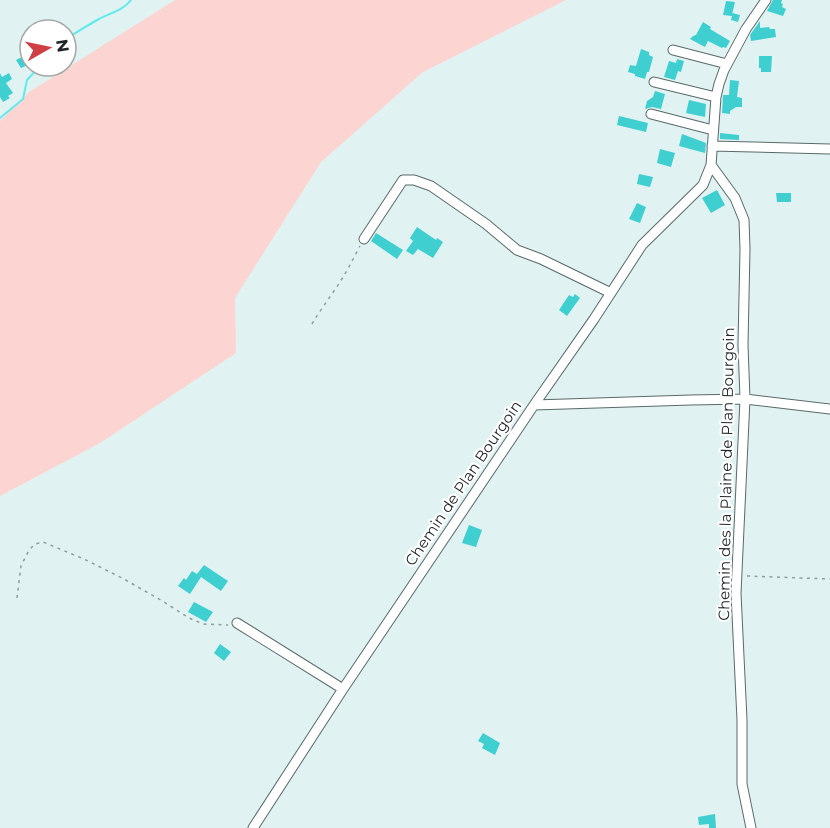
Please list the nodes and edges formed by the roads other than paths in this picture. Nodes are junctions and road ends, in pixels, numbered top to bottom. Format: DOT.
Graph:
graph roads {
  1 [pos="766,0"];
  2 [pos="673,50"];
  3 [pos="727,64"];
  4 [pos="654,82"];
  5 [pos="716,97"];
  6 [pos="651,114"];
  7 [pos="713,130"];
  8 [pos="712,146"];
  9 [pos="830,149"];
  10 [pos="711,165"];
  11 [pos="364,239"];
  12 [pos="611,293"];
  13 [pos="745,399"];
  14 [pos="534,405"];
  15 [pos="830,409"];
  16 [pos="237,623"];
  17 [pos="342,689"];
  18 [pos="253,828"];
  19 [pos="751,828"];
  1 -- 3 [label="street"];
  2 -- 3 [label="street"];
  3 -- 5 [label="street"];
  4 -- 5 [label="street"];
  5 -- 7 [label="street"];
  6 -- 7 [label="street"];
  7 -- 8 [label="street"];
  8 -- 9 [label="street"];
  8 -- 10 [label="street"];
  10 -- 12 [label="street, Chemin de Plan Bourgoin"];
  10 -- 13 [label="street, Chemin des la Plaine de Plan Bourgoin"];
  11 -- 12 [label="street"];
  12 -- 14 [label="street, Chemin de Plan Bourgoin"];
  13 -- 14 [label="street"];
  13 -- 15 [label="street"];
  13 -- 19 [label="street, Chemin des la Plaine de Plan Bourgoin"];
  14 -- 17 [label="street, Chemin de Plan Bourgoin"];
  16 -- 17 [label="street"];
  17 -- 18 [label="street, Chemin de Plan Bourgoin"];
}
